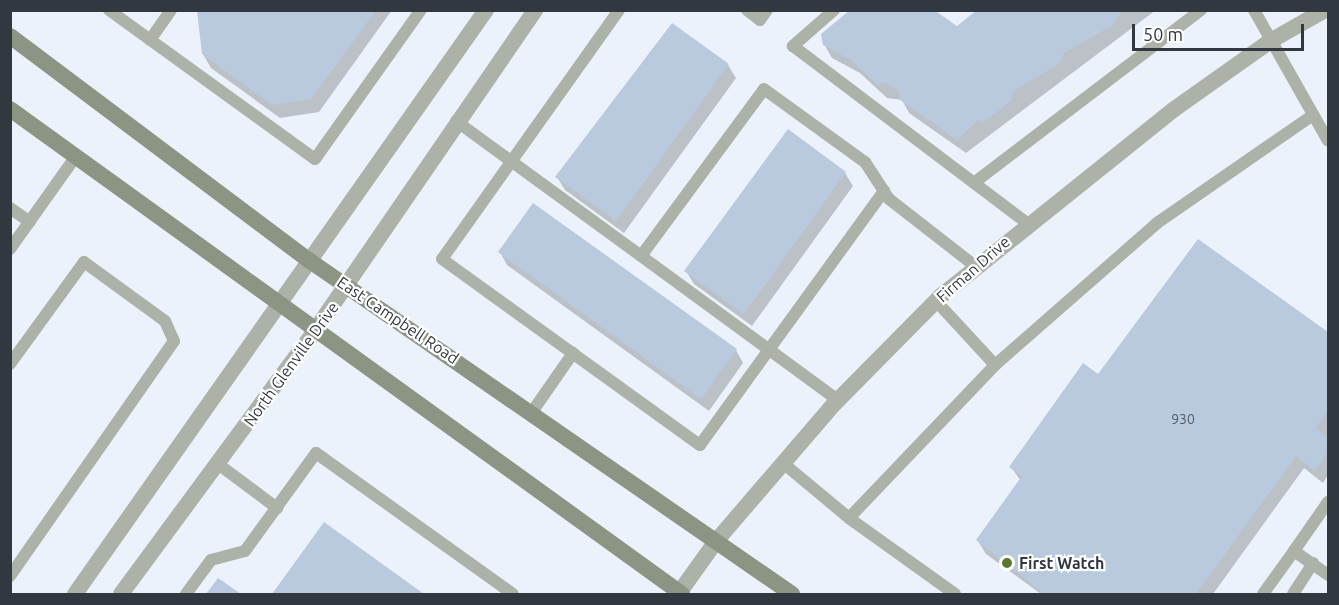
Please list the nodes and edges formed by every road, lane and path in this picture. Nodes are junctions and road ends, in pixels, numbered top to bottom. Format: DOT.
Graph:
graph roads {
  1 [pos="109,10"];
  2 [pos="171,10"];
  3 [pos="421,10"];
  4 [pos="486,10"];
  5 [pos="535,10"];
  6 [pos="619,10"];
  7 [pos="747,10"];
  8 [pos="767,10"];
  9 [pos="834,10"];
  10 [pos="1201,10"];
  11 [pos="1254,10"];
  12 [pos="1325,10"];
  13 [pos="10,36"];
  14 [pos="150,40"];
  15 [pos="1272,40"];
  16 [pos="10,109"];
  17 [pos="1313,115"];
  18 [pos="456,121"];
  19 [pos="1329,141"];
  20 [pos="76,156"];
  21 [pos="510,162"];
  22 [pos="975,183"];
  23 [pos="884,191"];
  24 [pos="10,208"];
  25 [pos="30,222"];
  26 [pos="1027,223"];
  27 [pos="10,249"];
  28 [pos="641,256"];
  29 [pos="310,261"];
  30 [pos="975,266"];
  31 [pos="348,285"];
  32 [pos="936,301"];
  33 [pos="279,305"];
  34 [pos="314,332"];
  35 [pos="769,350"];
  36 [pos="573,353"];
  37 [pos="10,364"];
  38 [pos="995,365"];
  39 [pos="838,400"];
  40 [pos="532,412"];
  41 [pos="218,464"];
  42 [pos="783,464"];
  43 [pos="1329,502"];
  44 [pos="277,508"];
  45 [pos="849,518"];
  46 [pos="717,540"];
  47 [pos="1294,551"];
  48 [pos="1312,563"];
  49 [pos="1329,575"];
  50 [pos="10,576"];
  51 [pos="681,593"];
  52 [pos="75,594"];
  53 [pos="121,594"];
  54 [pos="186,594"];
  55 [pos="513,594"];
  56 [pos="792,594"];
  57 [pos="955,594"];
  58 [pos="1263,594"];
  59 [pos="1293,594"];
  1 -- 14 [label="lane"];
  2 -- 14 [label="lane"];
  3 -- 14 [label="lane"];
  4 -- 29 [label="street"];
  5 -- 18 [label="street, North Glenville Drive"];
  6 -- 21 [label="lane"];
  7 -- 8 [label="lane"];
  9 -- 22 [label="lane"];
  10 -- 22 [label="lane"];
  11 -- 15 [label="lane"];
  12 -- 15 [label="street, Firman Drive"];
  13 -- 29 [label="main road, East Campbell Road"];
  15 -- 17 [label="lane"];
  15 -- 26 [label="street, Firman Drive"];
  16 -- 20 [label="main road"];
  17 -- 19 [label="lane"];
  17 -- 38 [label="lane"];
  18 -- 21 [label="lane"];
  18 -- 31 [label="street, North Glenville Drive"];
  20 -- 25 [label="lane"];
  20 -- 33 [label="main road"];
  21 -- 28 [label="lane"];
  21 -- 36 [label="lane"];
  22 -- 26 [label="lane"];
  23 -- 28 [label="lane"];
  23 -- 30 [label="lane"];
  23 -- 35 [label="lane"];
  24 -- 25 [label="lane"];
  25 -- 27 [label="lane"];
  26 -- 30 [label="street, Firman Drive"];
  28 -- 35 [label="lane"];
  29 -- 31 [label="main road, East Campbell Road"];
  29 -- 33 [label="street"];
  30 -- 32 [label="street, Firman Drive"];
  31 -- 34 [label="street, North Glenville Drive"];
  31 -- 40 [label="main road, East Campbell Road"];
  32 -- 38 [label="lane"];
  32 -- 39 [label="street, Firman Drive"];
  33 -- 34 [label="main road"];
  33 -- 52 [label="street"];
  34 -- 41 [label="street, North Glenville Drive"];
  34 -- 51 [label="main road"];
  35 -- 36 [label="lane"];
  35 -- 39 [label="lane"];
  36 -- 40 [label="lane"];
  37 -- 50 [label="lane"];
  38 -- 45 [label="lane"];
  39 -- 42 [label="street, Firman Drive"];
  40 -- 46 [label="main road, East Campbell Road"];
  41 -- 44 [label="lane"];
  41 -- 53 [label="street, North Glenville Drive"];
  42 -- 45 [label="lane"];
  42 -- 46 [label="street, Firman Drive"];
  43 -- 47 [label="lane"];
  44 -- 54 [label="lane"];
  44 -- 55 [label="lane"];
  45 -- 57 [label="lane"];
  46 -- 51 [label="street, Firman Drive"];
  46 -- 56 [label="main road, East Campbell Road"];
  47 -- 48 [label="lane"];
  47 -- 58 [label="lane"];
  48 -- 49 [label="lane"];
  48 -- 59 [label="lane"];
}
